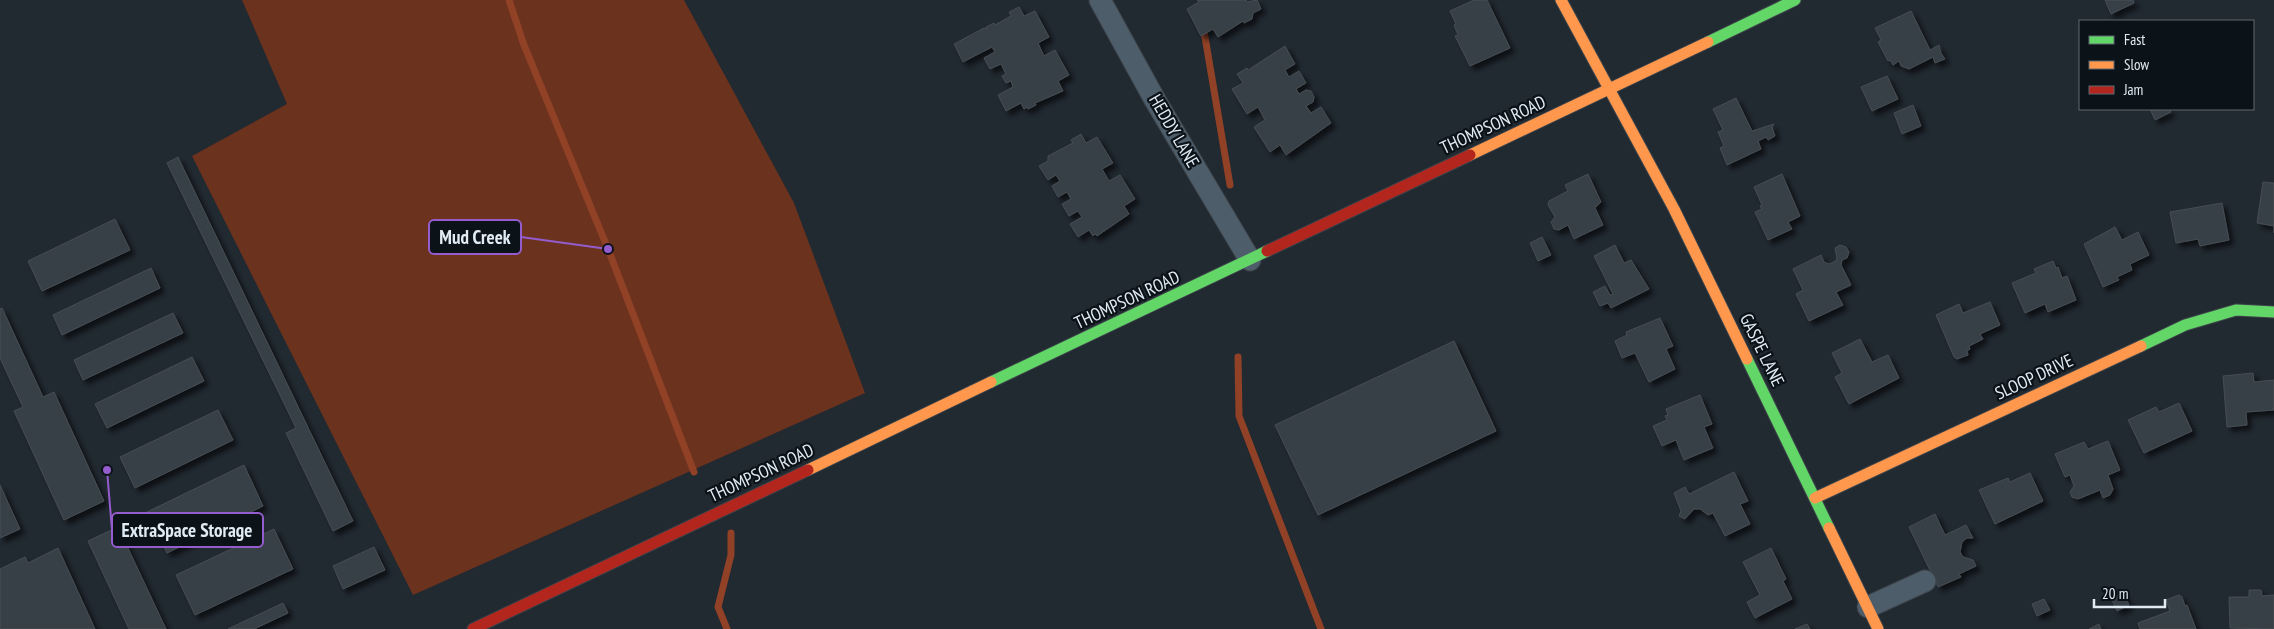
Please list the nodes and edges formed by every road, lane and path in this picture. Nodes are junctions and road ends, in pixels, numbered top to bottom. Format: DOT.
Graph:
graph roads {
  1 [pos="1100,0"];
  2 [pos="1561,0"];
  3 [pos="1795,0"];
  4 [pos="1609,89"];
  5 [pos="1250,260"];
  6 [pos="2274,312"];
  7 [pos="1815,498"];
  8 [pos="1926,581"];
  9 [pos="1868,607"];
  10 [pos="473,629"];
  11 [pos="1878,629"];
  1 -- 5 [label="street, HEDDY LANE"];
  2 -- 4 [label="street, GASPE LANE"];
  3 -- 4 [label="street, THOMPSON ROAD"];
  4 -- 5 [label="street, THOMPSON ROAD"];
  4 -- 7 [label="street, GASPE LANE"];
  5 -- 10 [label="street, THOMPSON ROAD"];
  6 -- 7 [label="street, SLOOP DRIVE"];
  7 -- 9 [label="street, GASPE LANE"];
  8 -- 9 [label="street"];
  9 -- 11 [label="street, GASPE LANE"];
}
